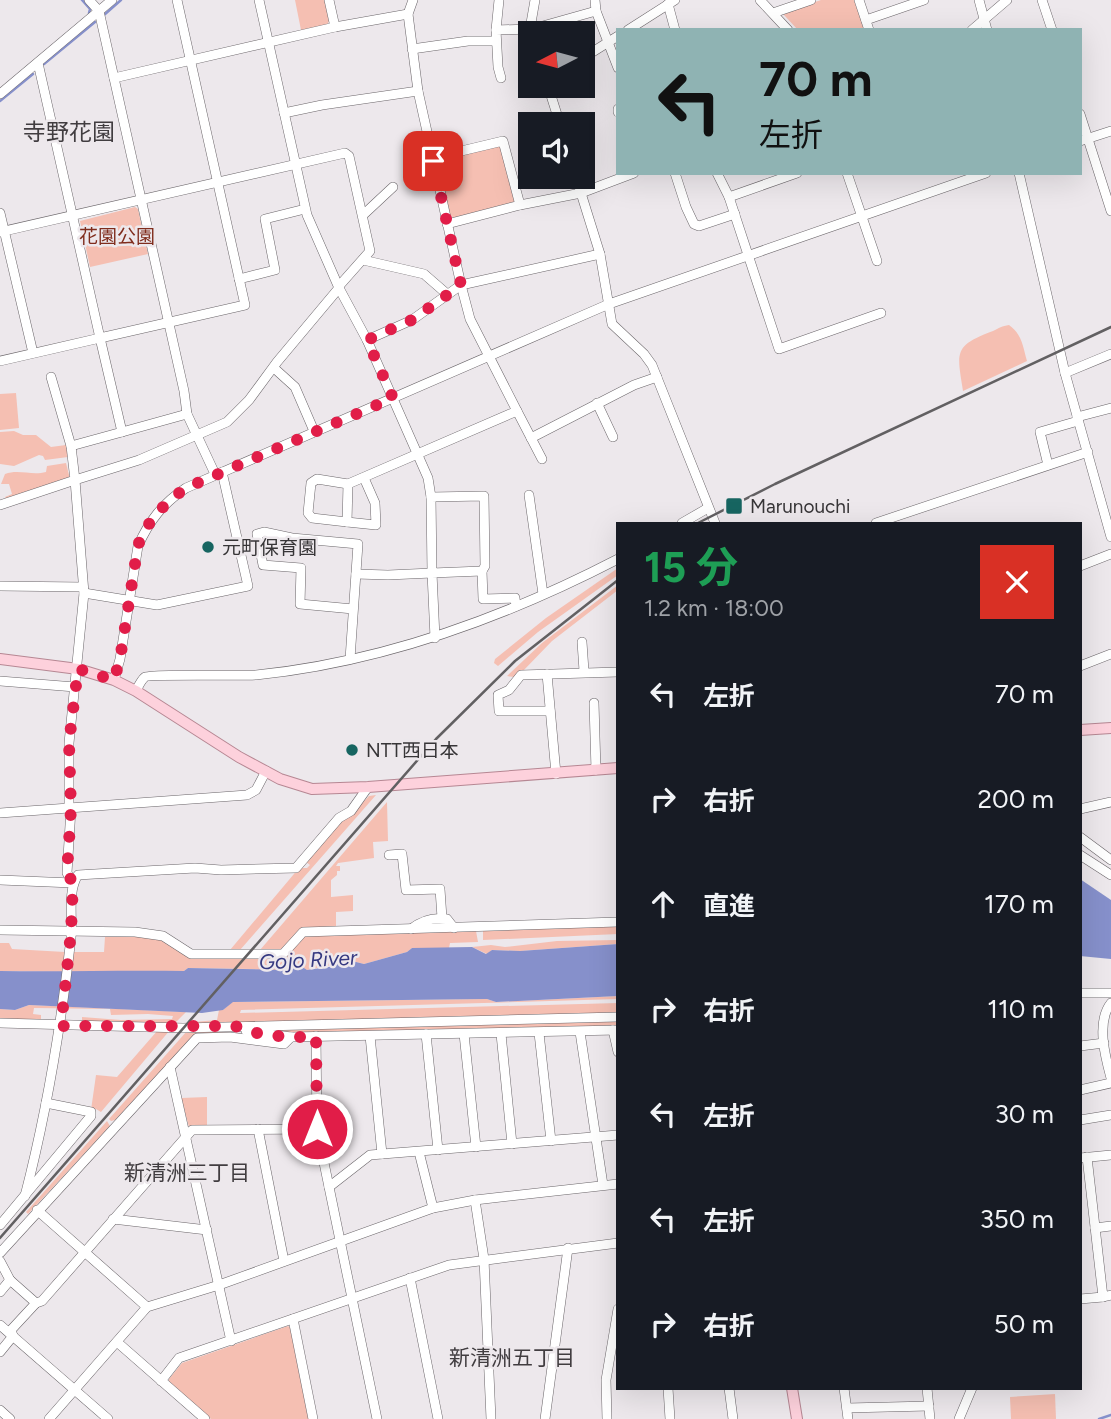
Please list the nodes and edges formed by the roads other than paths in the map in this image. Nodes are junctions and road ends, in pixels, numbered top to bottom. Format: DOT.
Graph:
graph roads {
  1 [pos="89,0"];
  2 [pos="112,0"];
  3 [pos="177,0"];
  4 [pos="258,0"];
  5 [pos="329,0"];
  6 [pos="413,0"];
  7 [pos="499,0"];
  8 [pos="535,0"];
  9 [pos="595,0"];
  10 [pos="760,0"];
  11 [pos="811,0"];
  12 [pos="859,0"];
  13 [pos="924,0"];
  14 [pos="979,0"];
  15 [pos="1007,0"];
  16 [pos="1042,0"];
  17 [pos="672,2"];
  18 [pos="99,11"];
  19 [pos="596,11"];
  20 [pos="773,13"];
  21 [pos="408,14"];
  22 [pos="866,20"];
  23 [pos="533,21"];
  24 [pos="564,21"];
  25 [pos="986,25"];
  26 [pos="335,27"];
  27 [pos="631,28"];
  28 [pos="675,28"];
  29 [pos="786,28"];
  30 [pos="868,28"];
  31 [pos="1051,28"];
  32 [pos="496,30"];
  33 [pos="518,31"];
  34 [pos="616,37"];
  35 [pos="495,41"];
  36 [pos="608,42"];
  37 [pos="268,43"];
  38 [pos="412,49"];
  39 [pos="595,50"];
  40 [pos="190,61"];
  41 [pos="38,62"];
  42 [pos="616,63"];
  43 [pos="114,78"];
  44 [pos="501,78"];
  45 [pos="418,91"];
  46 [pos="0,94"];
  47 [pos="284,113"];
  48 [pos="1111,131"];
  49 [pos="1084,140"];
  50 [pos="432,158"];
  51 [pos="295,165"];
  52 [pos="629,175"];
  53 [pos="676,175"];
  54 [pos="718,175"];
  55 [pos="791,175"];
  56 [pos="848,175"];
  57 [pos="980,175"];
  58 [pos="1019,175"];
  59 [pos="218,183"];
  60 [pos="393,187"];
  61 [pos="580,189"];
  62 [pos="581,193"];
  63 [pos="729,197"];
  64 [pos="141,200"];
  65 [pos="520,205"];
  66 [pos="305,209"];
  67 [pos="1111,211"];
  68 [pos="0,213"];
  69 [pos="735,214"];
  70 [pos="363,215"];
  71 [pos="71,216"];
  72 [pos="862,216"];
  73 [pos="447,224"];
  74 [pos="2,231"];
  75 [pos="600,254"];
  76 [pos="748,255"];
  77 [pos="362,260"];
  78 [pos="877,261"];
  79 [pos="239,279"];
  80 [pos="461,285"];
  81 [pos="339,287"];
  82 [pos="447,294"];
  83 [pos="609,304"];
  84 [pos="881,313"];
  85 [pos="168,322"];
  86 [pos="100,338"];
  87 [pos="367,340"];
  88 [pos="33,353"];
  89 [pos="1111,354"];
  90 [pos="488,355"];
  91 [pos="0,361"];
  92 [pos="274,368"];
  93 [pos="1065,373"];
  94 [pos="51,377"];
  95 [pos="657,377"];
  96 [pos="393,398"];
  97 [pos="597,403"];
  98 [pos="1111,408"];
  99 [pos="517,411"];
  100 [pos="187,414"];
  101 [pos="1078,419"];
  102 [pos="314,431"];
  103 [pos="122,432"];
  104 [pos="198,436"];
  105 [pos="613,437"];
  106 [pos="531,438"];
  107 [pos="71,446"];
  108 [pos="1088,452"];
  109 [pos="418,454"];
  110 [pos="542,459"];
  111 [pos="1048,465"];
  112 [pos="219,473"];
  113 [pos="364,478"];
  114 [pos="75,480"];
  115 [pos="348,484"];
  116 [pos="529,495"];
  117 [pos="431,497"];
  118 [pos="0,505"];
  119 [pos="708,508"];
  120 [pos="347,522"];
  121 [pos="684,522"];
  122 [pos="715,522"];
  123 [pos="880,522"];
  124 [pos="1111,537"];
  125 [pos="1111,554"];
  126 [pos="616,560"];
  127 [pos="243,565"];
  128 [pos="264,565"];
  129 [pos="1082,565"];
  130 [pos="482,571"];
  131 [pos="432,573"];
  132 [pos="356,574"];
  133 [pos="0,586"];
  134 [pos="84,590"];
  135 [pos="543,594"];
  136 [pos="129,600"];
  137 [pos="516,606"];
  138 [pos="353,609"];
  139 [pos="435,638"];
  140 [pos="582,642"];
  141 [pos="1111,654"];
  142 [pos="0,659"];
  143 [pos="350,659"];
  144 [pos="1082,665"];
  145 [pos="78,669"];
  146 [pos="584,671"];
  147 [pos="616,672"];
  148 [pos="547,674"];
  149 [pos="114,680"];
  150 [pos="0,681"];
  151 [pos="75,687"];
  152 [pos="136,691"];
  153 [pos="594,703"];
  154 [pos="550,711"];
  155 [pos="1111,728"];
  156 [pos="1082,730"];
  157 [pos="616,768"];
  158 [pos="596,770"];
  159 [pos="266,771"];
  160 [pos="556,774"];
  161 [pos="368,788"];
  162 [pos="1111,802"];
  163 [pos="70,809"];
  164 [pos="1082,809"];
  165 [pos="0,813"];
  166 [pos="1082,838"];
  167 [pos="1082,853"];
  168 [pos="1082,854"];
  169 [pos="389,855"];
  170 [pos="1111,860"];
  171 [pos="1111,875"];
  172 [pos="0,880"];
  173 [pos="73,883"];
  174 [pos="442,918"];
  175 [pos="616,922"];
  176 [pos="454,929"];
  177 [pos="0,930"];
  178 [pos="409,930"];
  179 [pos="71,935"];
  180 [pos="1082,993"];
  181 [pos="1111,993"];
  182 [pos="1109,1008"];
  183 [pos="616,1017"];
  184 [pos="0,1023"];
  185 [pos="62,1023"];
  186 [pos="235,1026"];
  187 [pos="615,1030"];
  188 [pos="580,1032"];
  189 [pos="539,1033"];
  190 [pos="426,1034"];
  191 [pos="464,1034"];
  192 [pos="501,1034"];
  193 [pos="370,1035"];
  194 [pos="291,1037"];
  195 [pos="316,1037"];
  196 [pos="1104,1043"];
  197 [pos="1082,1046"];
  198 [pos="170,1068"];
  199 [pos="1111,1083"];
  200 [pos="1082,1090"];
  201 [pos="46,1102"];
  202 [pos="1111,1115"];
  203 [pos="1082,1120"];
  204 [pos="258,1129"];
  205 [pos="317,1129"];
  206 [pos="616,1135"];
  207 [pos="186,1136"];
  208 [pos="596,1138"];
  209 [pos="551,1141"];
  210 [pos="512,1144"];
  211 [pos="476,1147"];
  212 [pos="439,1150"];
  213 [pos="419,1152"];
  214 [pos="382,1154"];
  215 [pos="1111,1156"];
  216 [pos="1083,1158"];
  217 [pos="616,1184"];
  218 [pos="603,1185"];
  219 [pos="329,1187"];
  220 [pos="25,1196"];
  221 [pos="475,1200"];
  222 [pos="433,1209"];
  223 [pos="37,1210"];
  224 [pos="113,1219"];
  225 [pos="0,1225"];
  226 [pos="1111,1226"];
  227 [pos="1095,1228"];
  228 [pos="207,1230"];
  229 [pos="339,1240"];
  230 [pos="616,1243"];
  231 [pos="568,1248"];
  232 [pos="86,1252"];
  233 [pos="0,1253"];
  234 [pos="484,1259"];
  235 [pos="0,1261"];
  236 [pos="284,1261"];
  237 [pos="410,1278"];
  238 [pos="10,1280"];
  239 [pos="219,1285"];
  240 [pos="0,1292"];
  241 [pos="1107,1296"];
  242 [pos="353,1299"];
  243 [pos="1082,1299"];
  244 [pos="36,1303"];
  245 [pos="147,1307"];
  246 [pos="293,1319"];
  247 [pos="616,1321"];
  248 [pos="0,1325"];
  249 [pos="13,1336"];
  250 [pos="231,1341"];
  251 [pos="117,1342"];
  252 [pos="0,1352"];
  253 [pos="161,1381"];
  254 [pos="74,1390"];
  255 [pos="668,1390"];
  256 [pos="729,1390"];
  257 [pos="792,1390"];
  258 [pos="844,1390"];
  259 [pos="927,1390"];
  260 [pos="971,1390"];
  261 [pos="929,1406"];
  262 [pos="847,1408"];
  263 [pos="0,1410"];
  264 [pos="10,1419"];
  265 [pos="49,1419"];
  266 [pos="108,1419"];
  267 [pos="205,1419"];
  268 [pos="313,1419"];
  269 [pos="377,1419"];
  270 [pos="438,1419"];
  271 [pos="491,1419"];
  272 [pos="545,1419"];
  273 [pos="607,1419"];
  274 [pos="670,1419"];
  275 [pos="733,1419"];
  276 [pos="797,1419"];
  277 [pos="848,1419"];
  278 [pos="930,1419"];
  279 [pos="959,1419"];
  1 -- 18 [label="street"];
  2 -- 18 [label="street"];
  3 -- 40 [label="street"];
  4 -- 37 [label="street"];
  5 -- 26 [label="street"];
  6 -- 21 [label="street"];
  7 -- 32 [label="street"];
  8 -- 23 [label="street"];
  9 -- 19 [label="street"];
  10 -- 20 [label="street"];
  11 -- 20 [label="street"];
  12 -- 22 [label="street"];
  13 -- 22 [label="street"];
  14 -- 25 [label="street"];
  15 -- 25 [label="street"];
  16 -- 31 [label="street"];
  17 -- 27 [label="street"];
  17 -- 28 [label="street"];
  18 -- 41 [label="street"];
  18 -- 43 [label="street"];
  19 -- 24 [label="street"];
  19 -- 36 [label="street"];
  20 -- 29 [label="street"];
  21 -- 26 [label="street"];
  21 -- 38 [label="street"];
  22 -- 30 [label="street"];
  26 -- 37 [label="street"];
  32 -- 33 [label="street"];
  32 -- 35 [label="street"];
  34 -- 36 [label="street"];
  35 -- 38 [label="street"];
  35 -- 44 [label="street"];
  36 -- 39 [label="street"];
  36 -- 42 [label="street"];
  37 -- 40 [label="street"];
  37 -- 47 [label="street"];
  38 -- 45 [label="street"];
  40 -- 43 [label="street"];
  40 -- 59 [label="street"];
  41 -- 46 [label="street"];
  41 -- 71 [label="street"];
  43 -- 64 [label="street"];
  45 -- 47 [label="street"];
  45 -- 50 [label="street"];
  47 -- 51 [label="street"];
  48 -- 49 [label="street"];
  49 -- 67 [label="street"];
  50 -- 65 [label="street"];
  50 -- 73 [label="street"];
  51 -- 59 [label="street"];
  51 -- 66 [label="street"];
  51 -- 70 [label="street"];
  52 -- 62 [label="street"];
  53 -- 69 [label="street"];
  54 -- 63 [label="street"];
  55 -- 63 [label="street"];
  56 -- 72 [label="street"];
  57 -- 72 [label="street"];
  58 -- 93 [label="street"];
  59 -- 64 [label="street"];
  59 -- 79 [label="street"];
  60 -- 70 [label="street"];
  61 -- 62 [label="street"];
  62 -- 65 [label="street"];
  62 -- 75 [label="street"];
  63 -- 69 [label="street"];
  64 -- 71 [label="street"];
  64 -- 85 [label="street"];
  65 -- 73 [label="street"];
  66 -- 79 [label="street"];
  66 -- 81 [label="street"];
  68 -- 74 [label="street"];
  69 -- 76 [label="street"];
  70 -- 77 [label="street"];
  71 -- 74 [label="street"];
  71 -- 86 [label="street"];
  72 -- 76 [label="street"];
  72 -- 78 [label="street"];
  73 -- 80 [label="street"];
  74 -- 88 [label="street"];
  75 -- 80 [label="street"];
  75 -- 83 [label="street"];
  76 -- 83 [label="street"];
  76 -- 84 [label="street"];
  77 -- 81 [label="street"];
  77 -- 82 [label="street"];
  79 -- 85 [label="street"];
  80 -- 82 [label="street"];
  80 -- 90 [label="street"];
  81 -- 87 [label="street"];
  81 -- 92 [label="street"];
  82 -- 87 [label="street"];
  83 -- 90 [label="street"];
  83 -- 95 [label="street"];
  85 -- 86 [label="street"];
  85 -- 100 [label="street"];
  86 -- 88 [label="street"];
  86 -- 103 [label="street"];
  87 -- 96 [label="street"];
  88 -- 91 [label="street"];
  89 -- 93 [label="street"];
  90 -- 96 [label="street"];
  90 -- 99 [label="street"];
  92 -- 102 [label="street"];
  92 -- 104 [label="street"];
  93 -- 101 [label="street"];
  94 -- 107 [label="street"];
  95 -- 97 [label="street"];
  95 -- 119 [label="street"];
  96 -- 102 [label="street"];
  96 -- 109 [label="street"];
  97 -- 105 [label="street"];
  97 -- 106 [label="street"];
  98 -- 101 [label="street"];
  99 -- 106 [label="street"];
  99 -- 109 [label="street"];
  100 -- 103 [label="street"];
  100 -- 104 [label="street"];
  101 -- 108 [label="street"];
  101 -- 111 [label="street"];
  102 -- 112 [label="street"];
  103 -- 107 [label="street"];
  104 -- 112 [label="street"];
  104 -- 114 [label="street"];
  106 -- 110 [label="street"];
  107 -- 114 [label="street"];
  108 -- 111 [label="street"];
  108 -- 124 [label="street"];
  109 -- 113 [label="street"];
  109 -- 117 [label="street"];
  111 -- 123 [label="street"];
  112 -- 127 [label="street"];
  112 -- 136 [label="street"];
  113 -- 115 [label="street"];
  113 -- 120 [label="street"];
  114 -- 118 [label="street"];
  114 -- 134 [label="street"];
  115 -- 120 [label="street"];
  115 -- 120 [label="street"];
  116 -- 135 [label="street"];
  117 -- 130 [label="street"];
  117 -- 131 [label="street"];
  119 -- 121 [label="street"];
  119 -- 122 [label="street"];
  125 -- 129 [label="street"];
  126 -- 135 [label="street"];
  127 -- 128 [label="street"];
  127 -- 136 [label="street"];
  128 -- 132 [label="street"];
  128 -- 138 [label="street"];
  130 -- 131 [label="street"];
  130 -- 137 [label="street"];
  131 -- 132 [label="street"];
  131 -- 139 [label="street"];
  132 -- 138 [label="street"];
  133 -- 134 [label="street"];
  134 -- 136 [label="street"];
  134 -- 145 [label="street"];
  135 -- 137 [label="street"];
  136 -- 149 [label="street"];
  137 -- 139 [label="street"];
  138 -- 143 [label="street"];
  139 -- 143 [label="street"];
  140 -- 146 [label="street"];
  141 -- 144 [label="street"];
  142 -- 145 [label="main road"];
  143 -- 152 [label="street"];
  145 -- 149 [label="main road"];
  145 -- 151 [label="street"];
  146 -- 147 [label="street"];
  146 -- 148 [label="street"];
  148 -- 154 [label="street"];
  148 -- 154 [label="street"];
  149 -- 152 [label="main road"];
  150 -- 151 [label="street"];
  151 -- 163 [label="street"];
  152 -- 159 [label="main road"];
  153 -- 158 [label="street"];
  154 -- 160 [label="street"];
  155 -- 156 [label="main road"];
  157 -- 158 [label="main road"];
  158 -- 160 [label="main road"];
  159 -- 161 [label="main road"];
  159 -- 163 [label="street"];
  160 -- 161 [label="main road"];
  161 -- 173 [label="street"];
  162 -- 164 [label="street"];
  163 -- 165 [label="street"];
  163 -- 173 [label="street"];
  166 -- 170 [label="street"];
  167 -- 170 [label="street"];
  168 -- 171 [label="street"];
  169 -- 174 [label="street"];
  172 -- 173 [label="street"];
  173 -- 179 [label="street"];
  174 -- 176 [label="street"];
  174 -- 178 [label="street"];
  175 -- 176 [label="street"];
  176 -- 178 [label="street"];
  177 -- 179 [label="street"];
  178 -- 179 [label="street"];
  179 -- 185 [label="street"];
  180 -- 181 [label="street"];
  182 -- 196 [label="street"];
  183 -- 186 [label="street"];
  184 -- 185 [label="street"];
  185 -- 186 [label="street"];
  185 -- 201 [label="street"];
  186 -- 194 [label="street"];
  187 -- 188 [label="street"];
  188 -- 189 [label="street"];
  188 -- 208 [label="street"];
  189 -- 192 [label="street"];
  189 -- 209 [label="street"];
  190 -- 191 [label="street"];
  190 -- 193 [label="street"];
  190 -- 212 [label="street"];
  191 -- 192 [label="street"];
  191 -- 211 [label="street"];
  192 -- 210 [label="street"];
  193 -- 195 [label="street"];
  193 -- 214 [label="street"];
  194 -- 195 [label="street"];
  194 -- 198 [label="street"];
  195 -- 205 [label="street"];
  196 -- 197 [label="street"];
  196 -- 199 [label="street"];
  198 -- 207 [label="street"];
  198 -- 223 [label="street"];
  199 -- 200 [label="street"];
  201 -- 220 [label="street"];
  201 -- 220 [label="street"];
  202 -- 203 [label="street"];
  204 -- 205 [label="street"];
  204 -- 207 [label="street"];
  204 -- 236 [label="street"];
  205 -- 219 [label="street"];
  206 -- 208 [label="street"];
  207 -- 224 [label="street"];
  207 -- 228 [label="street"];
  208 -- 209 [label="street"];
  208 -- 218 [label="street"];
  209 -- 210 [label="street"];
  210 -- 211 [label="street"];
  211 -- 212 [label="street"];
  212 -- 213 [label="street"];
  213 -- 214 [label="street"];
  213 -- 222 [label="street"];
  214 -- 219 [label="street"];
  215 -- 216 [label="street"];
  216 -- 227 [label="street"];
  217 -- 218 [label="street"];
  218 -- 221 [label="street"];
  219 -- 229 [label="street"];
  220 -- 225 [label="street"];
  221 -- 222 [label="street"];
  221 -- 234 [label="street"];
  222 -- 229 [label="street"];
  223 -- 232 [label="street"];
  223 -- 233 [label="street"];
  224 -- 228 [label="street"];
  224 -- 232 [label="street"];
  226 -- 227 [label="street"];
  227 -- 241 [label="street"];
  228 -- 239 [label="street"];
  229 -- 236 [label="street"];
  229 -- 242 [label="street"];
  230 -- 231 [label="street"];
  231 -- 234 [label="street"];
  231 -- 272 [label="street"];
  232 -- 244 [label="street"];
  232 -- 245 [label="street"];
  234 -- 237 [label="street"];
  234 -- 271 [label="street"];
  235 -- 238 [label="street"];
  236 -- 239 [label="street"];
  237 -- 242 [label="street"];
  237 -- 270 [label="street"];
  238 -- 240 [label="street"];
  238 -- 244 [label="street"];
  239 -- 245 [label="street"];
  239 -- 250 [label="street"];
  241 -- 243 [label="street"];
  242 -- 246 [label="street"];
  242 -- 269 [label="street"];
  244 -- 249 [label="street"];
  245 -- 251 [label="street"];
  246 -- 250 [label="street"];
  246 -- 268 [label="street"];
  247 -- 273 [label="street"];
  248 -- 249 [label="street"];
  249 -- 252 [label="street"];
  249 -- 254 [label="street"];
  250 -- 253 [label="street"];
  251 -- 253 [label="street"];
  251 -- 254 [label="street"];
  253 -- 267 [label="street"];
  254 -- 265 [label="street"];
  254 -- 266 [label="street"];
  255 -- 274 [label="street"];
  256 -- 275 [label="street"];
  257 -- 276 [label="main road"];
  258 -- 262 [label="street"];
  259 -- 261 [label="street"];
  260 -- 279 [label="street"];
  261 -- 262 [label="street"];
  261 -- 278 [label="street"];
  262 -- 277 [label="street"];
  263 -- 264 [label="street"];
}
